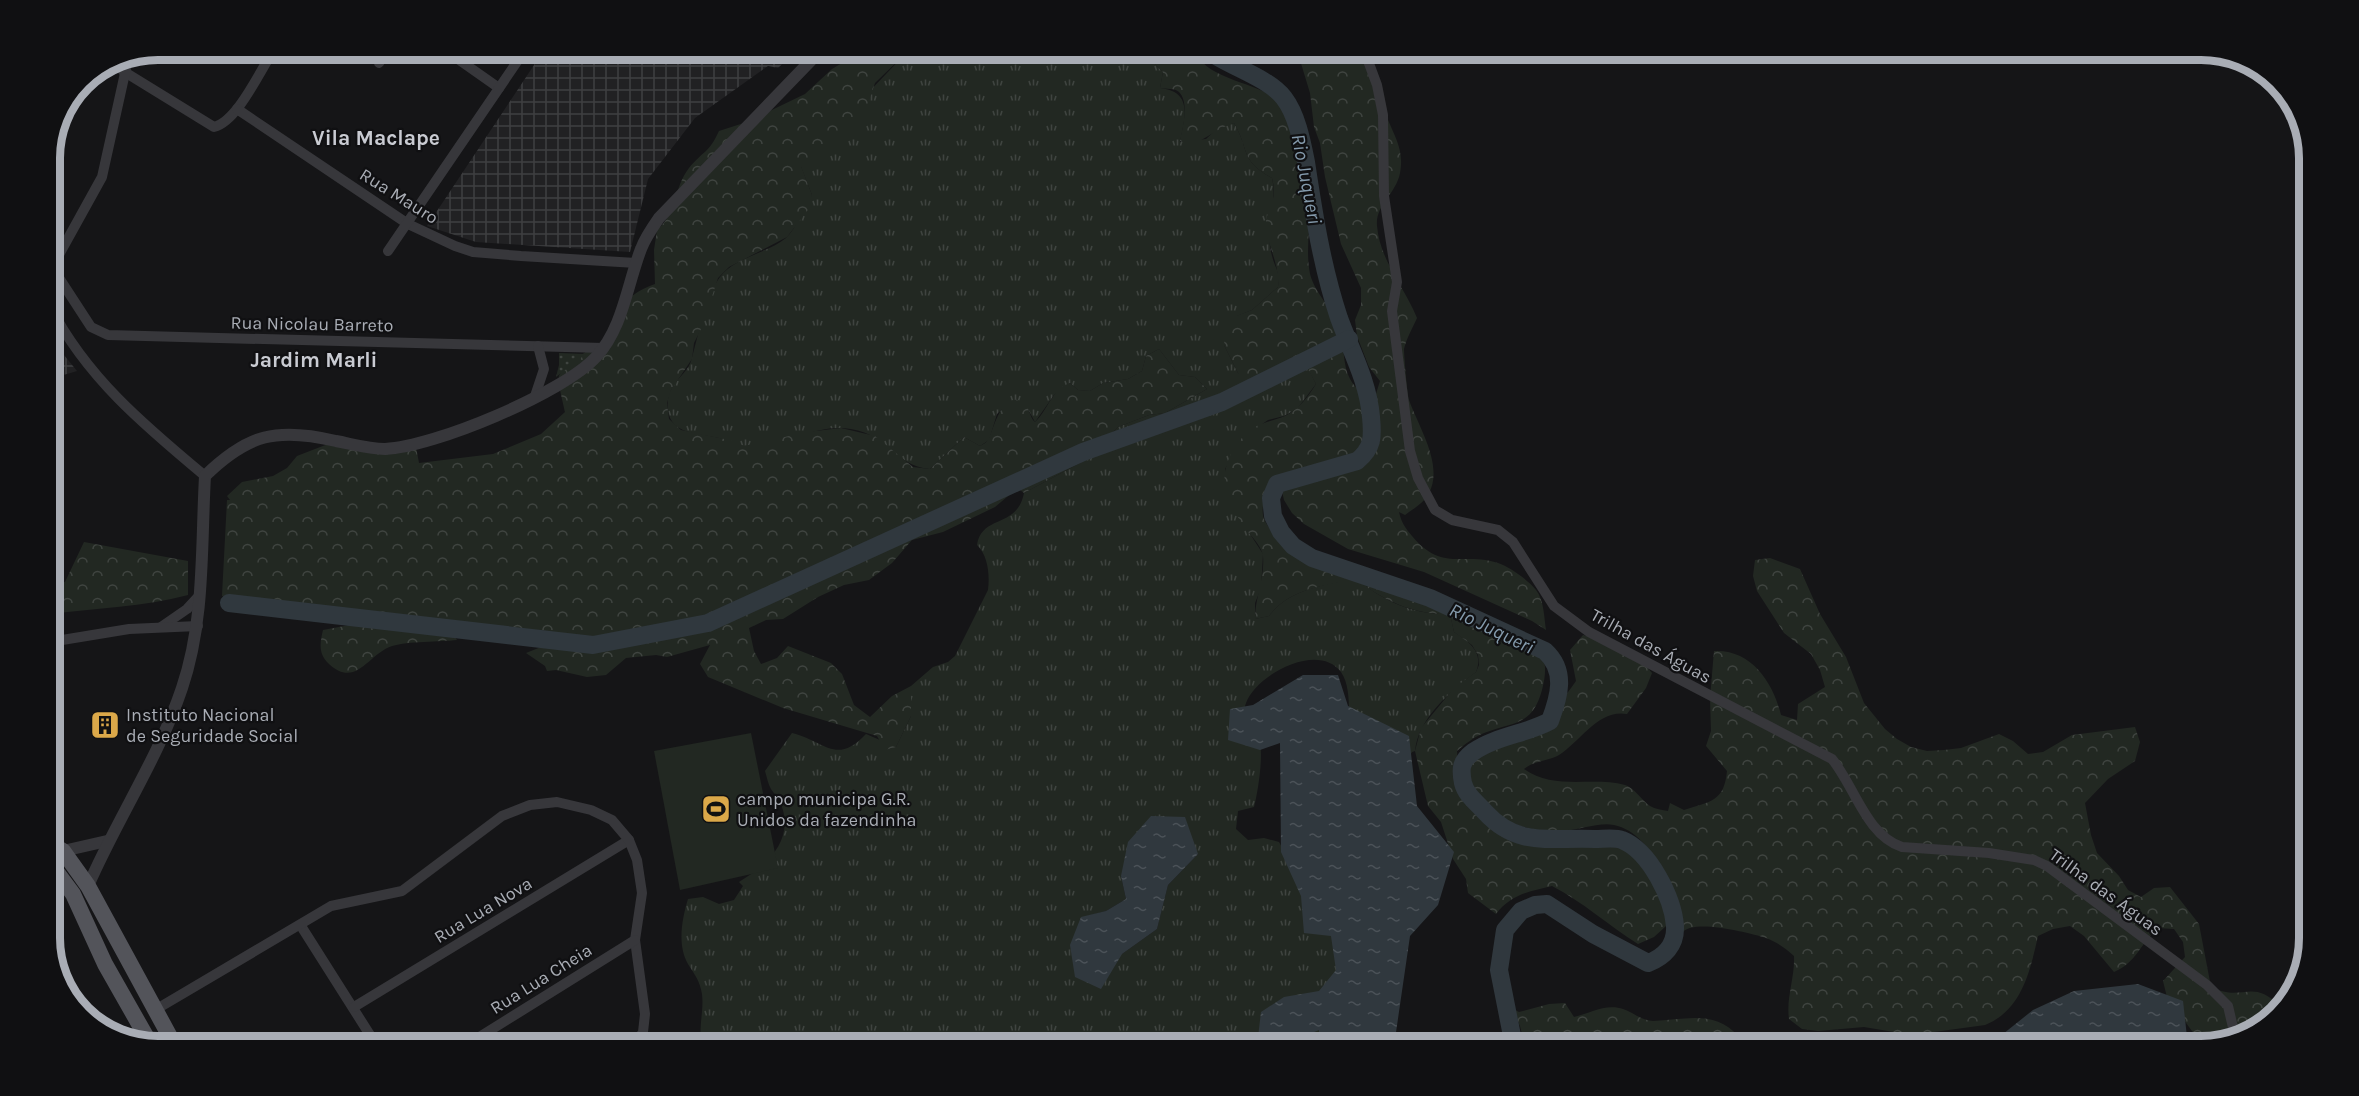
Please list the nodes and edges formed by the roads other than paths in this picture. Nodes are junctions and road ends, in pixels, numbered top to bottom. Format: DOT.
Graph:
graph roads {
  1 [pos="268,60"];
  2 [pos="381,60"];
  3 [pos="459,60"];
  4 [pos="518,60"];
  5 [pos="811,60"];
  6 [pos="1368,60"];
  7 [pos="379,63"];
  8 [pos="125,65"];
  9 [pos="123,71"];
  10 [pos="499,88"];
  11 [pos="237,109"];
  12 [pos="408,224"];
  13 [pos="60,250"];
  14 [pos="388,251"];
  15 [pos="636,263"];
  16 [pos="60,282"];
  17 [pos="60,323"];
  18 [pos="538,346"];
  19 [pos="604,348"];
  20 [pos="535,396"];
  21 [pos="205,476"];
  22 [pos="199,596"];
  23 [pos="198,626"];
  24 [pos="161,627"];
  25 [pos="60,640"];
  26 [pos="629,840"];
  27 [pos="107,841"];
  28 [pos="60,847"];
  29 [pos="60,851"];
  30 [pos="60,876"];
  31 [pos="88,886"];
  32 [pos="301,926"];
  33 [pos="635,940"];
  34 [pos="354,1007"];
  35 [pos="155,1010"];
  36 [pos="2234,1031"];
  37 [pos="145,1035"];
  38 [pos="169,1036"];
  39 [pos="371,1036"];
  40 [pos="482,1036"];
  41 [pos="641,1036"];
  1 -- 11 [label="street"];
  2 -- 7 [label="street"];
  3 -- 10 [label="street"];
  4 -- 10 [label="street"];
  5 -- 15 [label="street"];
  6 -- 36 [label="street, Trilha das Águas"];
  8 -- 9 [label="street"];
  9 -- 11 [label="street"];
  9 -- 13 [label="street"];
  10 -- 12 [label="street"];
  11 -- 12 [label="street, Rua Mauro"];
  12 -- 14 [label="street"];
  12 -- 15 [label="street, Rua Mauro"];
  15 -- 19 [label="street"];
  16 -- 18 [label="street, Rua Nicolau Barreto"];
  17 -- 21 [label="street"];
  18 -- 19 [label="street, Rua Nicolau Barreto"];
  18 -- 20 [label="street"];
  19 -- 20 [label="street"];
  20 -- 21 [label="street"];
  21 -- 22 [label="street"];
  22 -- 23 [label="street"];
  22 -- 24 [label="street"];
  23 -- 24 [label="street"];
  23 -- 27 [label="street"];
  24 -- 25 [label="street"];
  26 -- 32 [label="street"];
  26 -- 33 [label="street"];
  26 -- 34 [label="street, Rua Lua Nova"];
  27 -- 28 [label="street"];
  27 -- 31 [label="street"];
  29 -- 31 [label="main road"];
  30 -- 37 [label="main road"];
  31 -- 35 [label="main road"];
  32 -- 34 [label="street"];
  32 -- 35 [label="street"];
  33 -- 40 [label="street, Rua Lua Cheia"];
  33 -- 41 [label="street"];
  34 -- 39 [label="street"];
  35 -- 38 [label="main road"];
}
